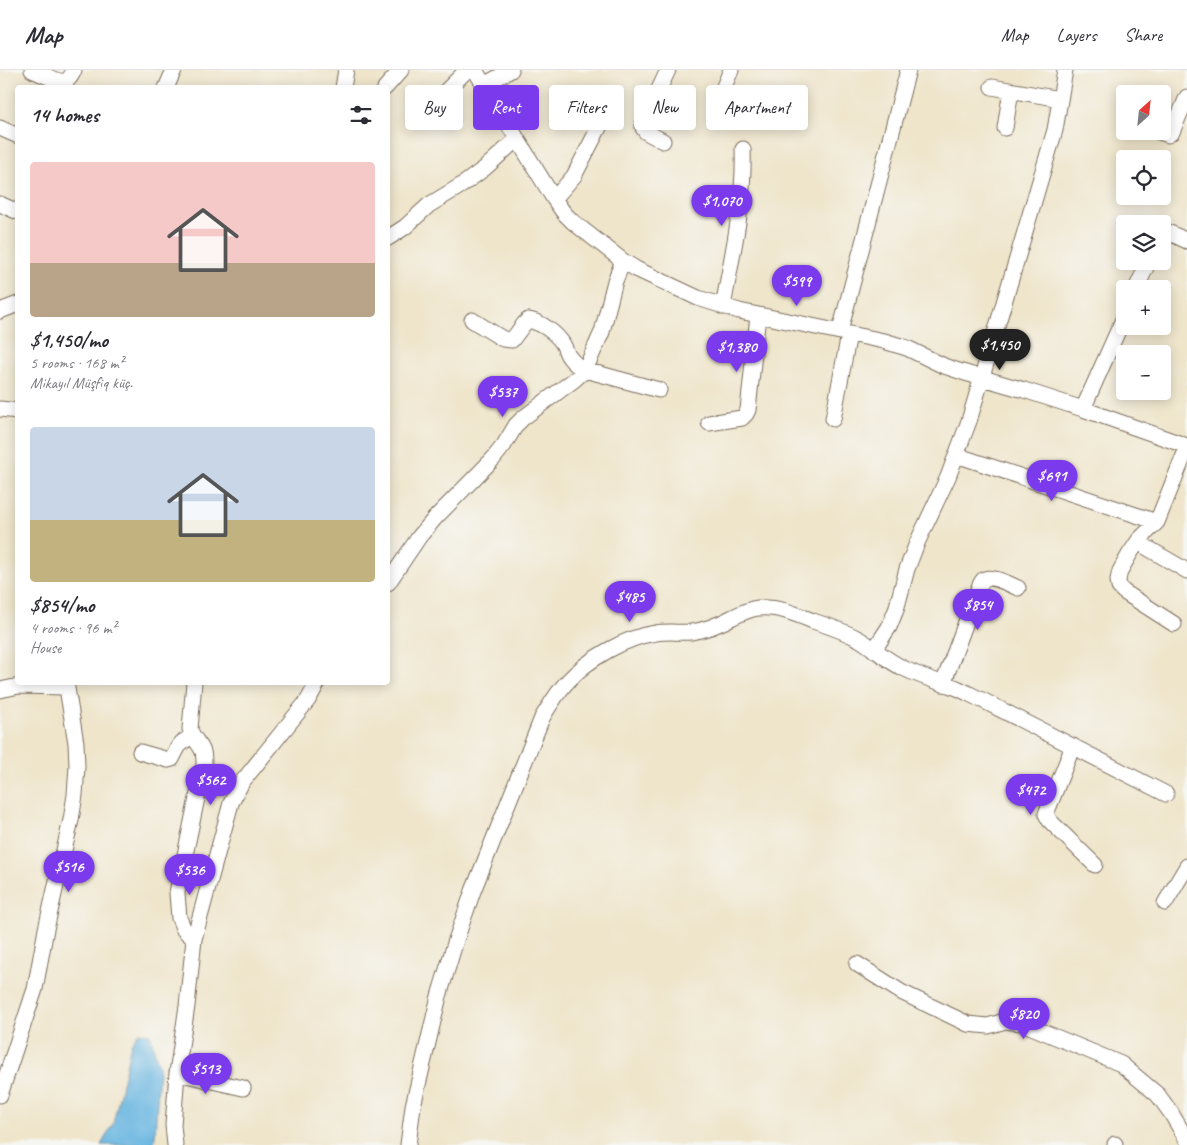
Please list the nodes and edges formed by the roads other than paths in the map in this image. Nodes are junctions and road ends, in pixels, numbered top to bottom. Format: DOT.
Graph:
graph roads {
  1 [pos="32,70"];
  2 [pos="74,70"];
  3 [pos="174,70"];
  4 [pos="346,70"];
  5 [pos="400,70"];
  6 [pos="467,70"];
  7 [pos="475,70"];
  8 [pos="511,70"];
  9 [pos="668,70"];
  10 [pos="731,70"];
  11 [pos="908,70"];
  12 [pos="1065,70"];
  13 [pos="167,85"];
  14 [pos="344,85"];
  15 [pos="387,85"];
  16 [pos="452,85"];
  17 [pos="484,85"];
  18 [pos="725,85"];
  19 [pos="992,87"];
  20 [pos="1011,90"];
  21 [pos="1187,97"];
  22 [pos="1060,99"];
  23 [pos="0,128"];
  24 [pos="1005,128"];
  25 [pos="511,130"];
  26 [pos="598,130"];
  27 [pos="1171,133"];
  28 [pos="15,135"];
  29 [pos="517,140"];
  30 [pos="664,141"];
  31 [pos="743,148"];
  32 [pos="554,199"];
  33 [pos="0,204"];
  34 [pos="15,211"];
  35 [pos="1171,233"];
  36 [pos="390,237"];
  37 [pos="1187,241"];
  38 [pos="623,261"];
  39 [pos="15,305"];
  40 [pos="723,307"];
  41 [pos="0,311"];
  42 [pos="758,315"];
  43 [pos="472,320"];
  44 [pos="845,333"];
  45 [pos="1116,335"];
  46 [pos="585,370"];
  47 [pos="982,378"];
  48 [pos="659,390"];
  49 [pos="0,409"];
  50 [pos="1083,409"];
  51 [pos="15,411"];
  52 [pos="833,419"];
  53 [pos="709,424"];
  54 [pos="1187,447"];
  55 [pos="956,454"];
  56 [pos="1157,522"];
  57 [pos="1139,540"];
  58 [pos="1187,571"];
  59 [pos="390,580"];
  60 [pos="1018,588"];
  61 [pos="1174,624"];
  62 [pos="874,650"];
  63 [pos="943,684"];
  64 [pos="66,685"];
  65 [pos="194,685"];
  66 [pos="316,685"];
  67 [pos="0,690"];
  68 [pos="192,736"];
  69 [pos="1073,746"];
  70 [pos="140,752"];
  71 [pos="1166,794"];
  72 [pos="1095,865"];
  73 [pos="1187,866"];
  74 [pos="1165,903"];
  75 [pos="194,939"];
  76 [pos="857,964"];
  77 [pos="177,1073"];
  78 [pos="242,1088"];
  79 [pos="0,1095"];
  80 [pos="1187,1140"];
  81 [pos="175,1145"];
  82 [pos="408,1145"];
  1 -- 2 [label="street"];
  3 -- 13 [label="street"];
  4 -- 14 [label="street"];
  5 -- 15 [label="street"];
  6 -- 16 [label="street"];
  7 -- 17 [label="street"];
  8 -- 17 [label="street"];
  9 -- 30 [label="street"];
  10 -- 18 [label="street"];
  11 -- 44 [label="street"];
  12 -- 22 [label="street"];
  19 -- 20 [label="street"];
  20 -- 22 [label="street"];
  20 -- 24 [label="street"];
  21 -- 27 [label="street"];
  22 -- 47 [label="street"];
  23 -- 28 [label="street"];
  25 -- 29 [label="street"];
  26 -- 32 [label="street"];
  29 -- 32 [label="street"];
  29 -- 36 [label="street"];
  31 -- 40 [label="street"];
  32 -- 38 [label="street"];
  33 -- 34 [label="street"];
  35 -- 37 [label="street"];
  38 -- 40 [label="street"];
  38 -- 46 [label="street"];
  39 -- 41 [label="street"];
  40 -- 42 [label="street"];
  42 -- 44 [label="street"];
  42 -- 53 [label="street"];
  43 -- 46 [label="street"];
  44 -- 47 [label="street"];
  44 -- 52 [label="street"];
  45 -- 50 [label="street"];
  46 -- 48 [label="street"];
  46 -- 59 [label="street"];
  47 -- 50 [label="street"];
  47 -- 55 [label="street"];
  49 -- 51 [label="street"];
  50 -- 54 [label="street"];
  54 -- 56 [label="street"];
  55 -- 56 [label="street"];
  55 -- 62 [label="street"];
  56 -- 57 [label="street"];
  57 -- 58 [label="street"];
  57 -- 61 [label="street"];
  60 -- 63 [label="street"];
  62 -- 63 [label="street"];
  62 -- 82 [label="street"];
  63 -- 69 [label="street"];
  64 -- 67 [label="street"];
  64 -- 79 [label="street"];
  65 -- 68 [label="street"];
  66 -- 75 [label="street"];
  68 -- 70 [label="street"];
  68 -- 75 [label="street"];
  69 -- 71 [label="street"];
  69 -- 72 [label="street"];
  73 -- 74 [label="street"];
  75 -- 77 [label="street"];
  76 -- 80 [label="street"];
  77 -- 78 [label="street"];
  77 -- 81 [label="street"];
}
